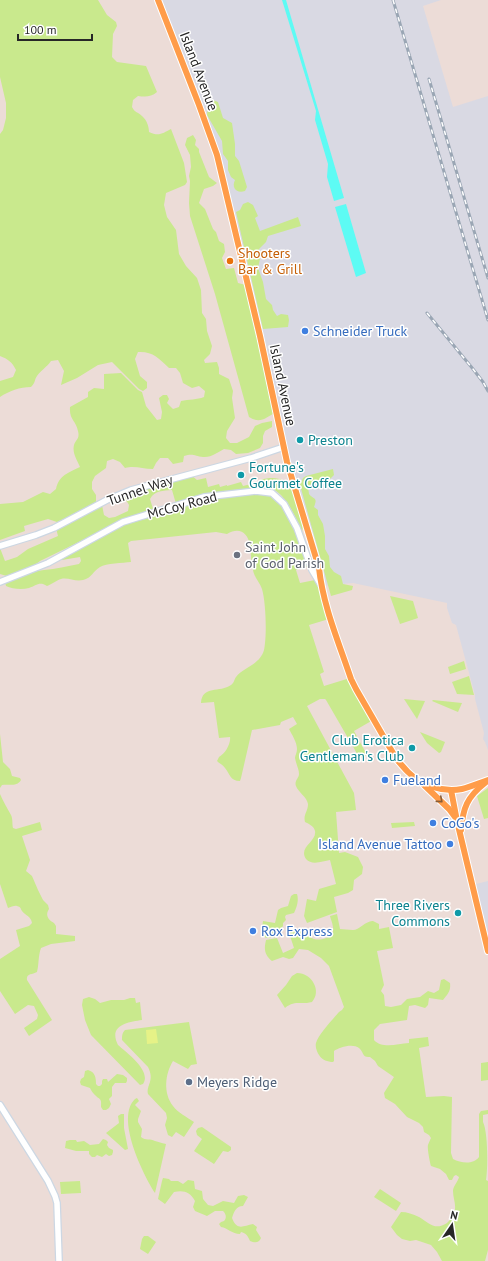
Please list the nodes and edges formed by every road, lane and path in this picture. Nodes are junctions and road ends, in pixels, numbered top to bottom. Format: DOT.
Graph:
graph roads {
  1 [pos="158,0"];
  2 [pos="284,447"];
  3 [pos="0,546"];
  4 [pos="0,582"];
  5 [pos="321,586"];
  6 [pos="404,766"];
  7 [pos="488,780"];
  8 [pos="420,781"];
  9 [pos="438,788"];
  10 [pos="451,790"];
  11 [pos="457,821"];
  12 [pos="460,836"];
  13 [pos="487,939"];
  14 [pos="488,951"];
  15 [pos="0,1105"];
  16 [pos="59,1261"];
  1 -- 2 [label="main road, Island Avenue"];
  2 -- 3 [label="street, Tunnel Way"];
  2 -- 5 [label="main road, Island Avenue"];
  4 -- 5 [label="street, McCoy Road"];
  5 -- 6 [label="main road, Island Avenue"];
  6 -- 8 [label="main road, Island Avenue"];
  6 -- 9 [label="main road, Island Avenue"];
  7 -- 10 [label="main road, Island Avenue"];
  7 -- 12 [label="main road"];
  8 -- 9 [label="main road, Island Avenue"];
  8 -- 11 [label="main road, one-way"];
  9 -- 10 [label="main road, Island Avenue"];
  10 -- 11 [label="main road"];
  11 -- 12 [label="main road"];
  12 -- 13 [label="main road"];
  13 -- 14 [label="main road"];
  15 -- 16 [label="street"];
}
